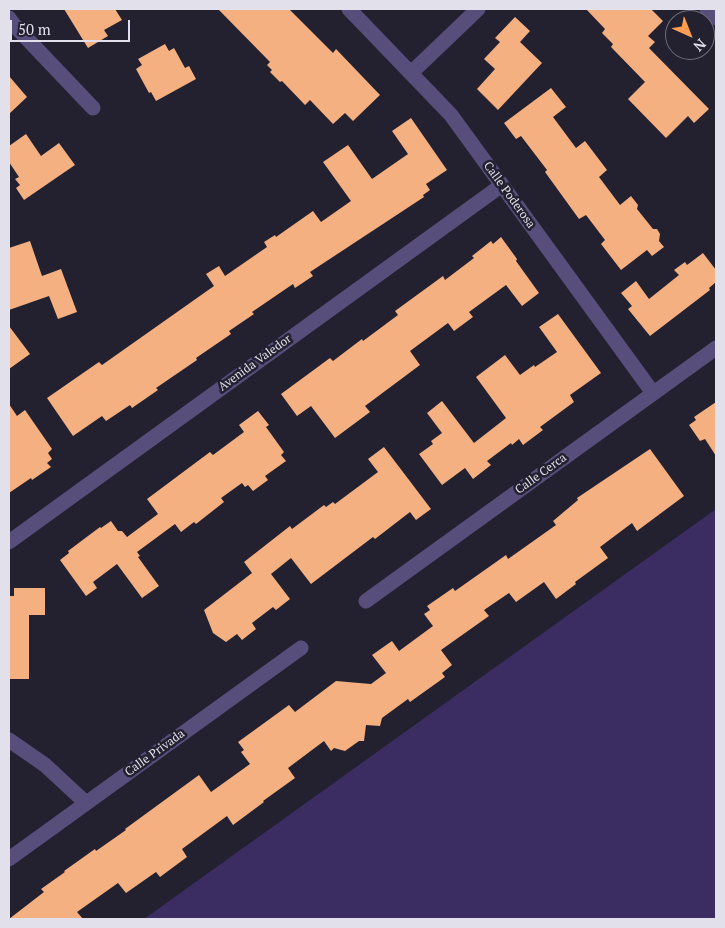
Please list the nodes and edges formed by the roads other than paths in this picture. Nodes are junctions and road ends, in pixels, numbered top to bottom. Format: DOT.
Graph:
graph roads {
  1 [pos="349,9"];
  2 [pos="478,9"];
  3 [pos="707,9"];
  4 [pos="9,18"];
  5 [pos="716,18"];
  6 [pos="411,73"];
  7 [pos="93,108"];
  8 [pos="502,185"];
  9 [pos="716,348"];
  10 [pos="653,394"];
  11 [pos="9,542"];
  12 [pos="366,600"];
  13 [pos="300,648"];
  14 [pos="9,740"];
  15 [pos="86,803"];
  16 [pos="9,859"];
  1 -- 6 [label="street, Calle Poderosa"];
  2 -- 6 [label="street"];
  3 -- 5 [label="street"];
  4 -- 7 [label="street"];
  6 -- 8 [label="street, Calle Poderosa"];
  8 -- 10 [label="street, Calle Poderosa"];
  8 -- 11 [label="street, Avenida Valedor"];
  9 -- 10 [label="street, Calle Cerca"];
  10 -- 12 [label="street, Calle Cerca"];
  13 -- 15 [label="street, Calle Privada"];
  14 -- 15 [label="street"];
  15 -- 16 [label="street, Calle Privada"];
}
